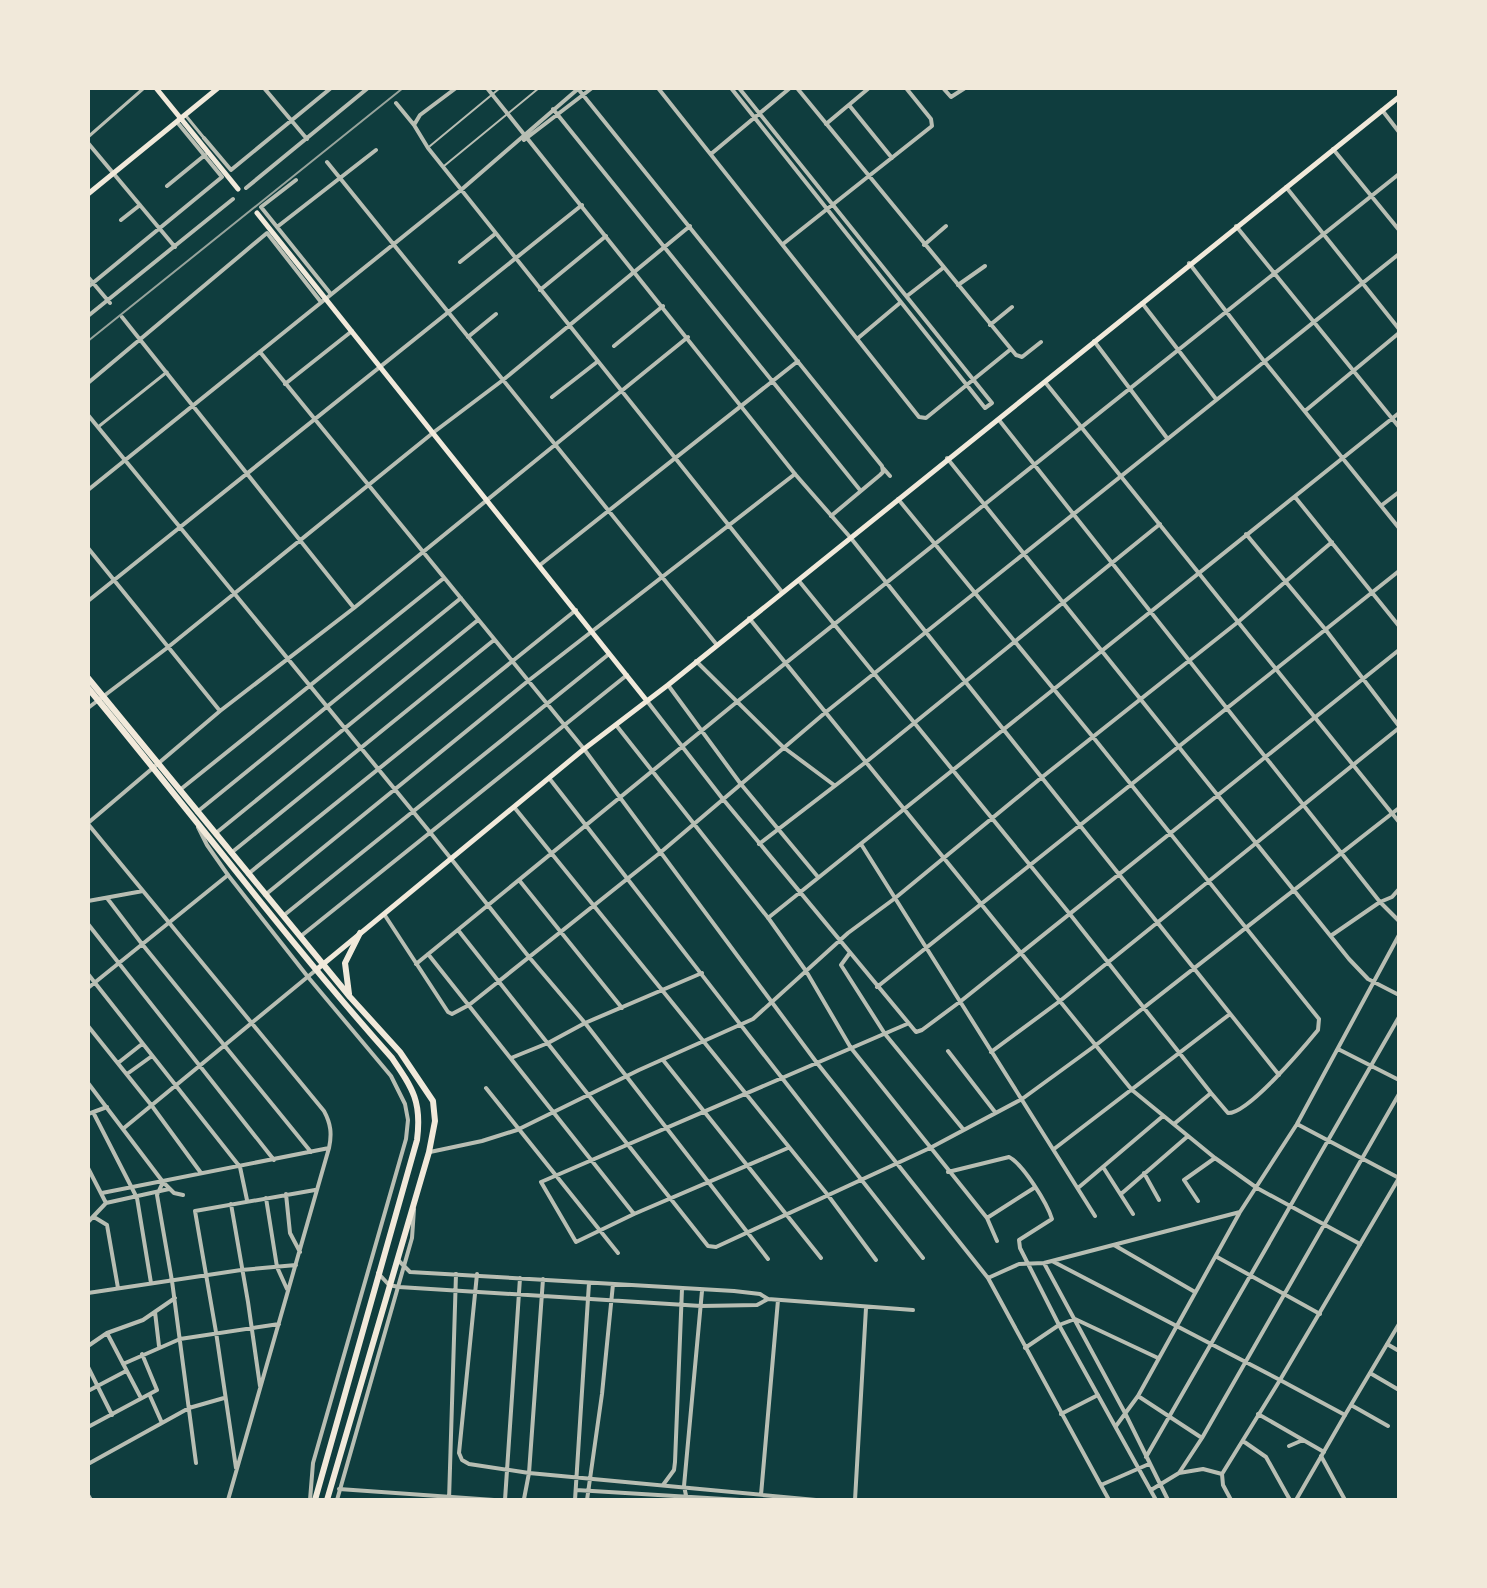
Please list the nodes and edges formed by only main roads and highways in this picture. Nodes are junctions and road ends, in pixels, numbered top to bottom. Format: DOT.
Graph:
graph roads {
  1 [pos="156,88"];
  2 [pos="218,88"];
  3 [pos="1399,97"];
  4 [pos="181,118"];
  5 [pos="238,189"];
  6 [pos="88,194"];
  7 [pos="259,210"];
  8 [pos="88,678"];
  9 [pos="88,688"];
  10 [pos="100,698"];
  11 [pos="647,701"];
  12 [pos="154,764"];
  13 [pos="360,933"];
  14 [pos="323,964"];
  15 [pos="316,970"];
  16 [pos="350,997"];
  17 [pos="397,1173"];
  18 [pos="407,1175"];
  19 [pos="312,1500"];
  20 [pos="327,1500"];
  1 -- 4 [label="main road"];
  2 -- 4 [label="main road"];
  3 -- 11 [label="main road"];
  4 -- 5 [label="main road"];
  4 -- 6 [label="main road"];
  7 -- 11 [label="main road"];
  8 -- 10 [label="main road"];
  9 -- 10 [label="main road"];
  10 -- 12 [label="main road"];
  11 -- 13 [label="main road"];
  12 -- 14 [label="main road"];
  12 -- 15 [label="main road"];
  13 -- 14 [label="main road"];
  13 -- 16 [label="main road"];
  14 -- 15 [label="main road"];
  14 -- 16 [label="main road"];
  15 -- 18 [label="main road"];
  16 -- 20 [label="main road"];
  17 -- 18 [label="main road"];
  18 -- 19 [label="main road"];
}
